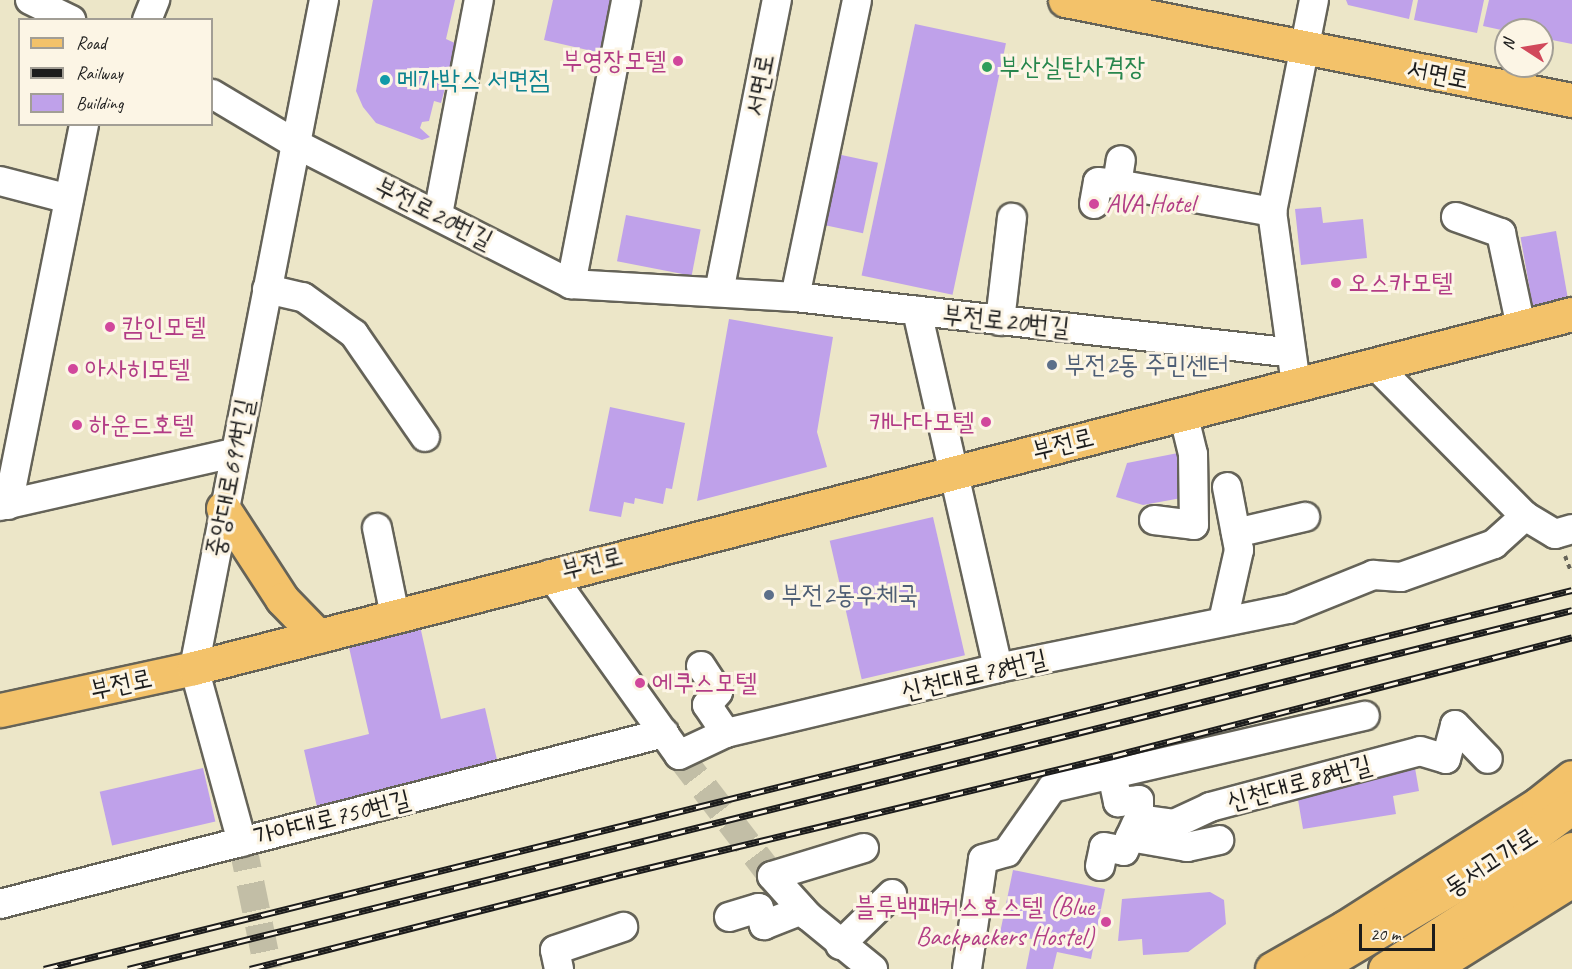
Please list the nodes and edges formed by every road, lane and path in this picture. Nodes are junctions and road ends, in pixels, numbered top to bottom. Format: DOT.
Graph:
graph roads {
  1 [pos="30,0"];
  2 [pos="155,0"];
  3 [pos="324,0"];
  4 [pos="479,0"];
  5 [pos="626,0"];
  6 [pos="777,0"];
  7 [pos="857,0"];
  8 [pos="1065,0"];
  9 [pos="1314,0"];
  10 [pos="67,18"];
  11 [pos="148,18"];
  12 [pos="1305,47"];
  13 [pos="213,95"];
  14 [pos="1572,100"];
  15 [pos="84,126"];
  16 [pos="296,144"];
  17 [pos="0,181"];
  18 [pos="69,199"];
  19 [pos="1094,204"];
  20 [pos="1272,212"];
  21 [pos="438,214"];
  22 [pos="1456,217"];
  23 [pos="1012,218"];
  24 [pos="571,284"];
  25 [pos="267,289"];
  26 [pos="719,292"];
  27 [pos="795,297"];
  28 [pos="917,311"];
  29 [pos="1572,314"];
  30 [pos="1000,321"];
  31 [pos="1521,327"];
  32 [pos="1374,364"];
  33 [pos="1294,369"];
  34 [pos="1183,413"];
  35 [pos="425,437"];
  36 [pos="234,453"];
  37 [pos="954,472"];
  38 [pos="1227,487"];
  39 [pos="4,506"];
  40 [pos="224,507"];
  41 [pos="1525,516"];
  42 [pos="1305,517"];
  43 [pos="1154,520"];
  44 [pos="377,528"];
  45 [pos="1572,529"];
  46 [pos="1236,533"];
  47 [pos="550,574"];
  48 [pos="395,616"];
  49 [pos="1223,621"];
  50 [pos="318,636"];
  51 [pos="701,666"];
  52 [pos="194,668"];
  53 [pos="998,668"];
  54 [pos="0,710"];
  55 [pos="1365,716"];
  56 [pos="726,734"];
  57 [pos="672,744"];
  58 [pos="1488,759"];
  59 [pos="1112,774"];
  60 [pos="1572,777"];
  61 [pos="1572,807"];
  62 [pos="1134,828"];
  63 [pos="1219,840"];
  64 [pos="242,842"];
  65 [pos="864,848"];
  66 [pos="1572,849"];
  67 [pos="1100,866"];
  68 [pos="1572,880"];
  69 [pos="892,894"];
  70 [pos="0,904"];
  71 [pos="802,910"];
  72 [pos="729,917"];
  73 [pos="623,927"];
  74 [pos="840,945"];
  75 [pos="559,969"];
  76 [pos="873,969"];
  77 [pos="968,969"];
  78 [pos="1272,969"];
  79 [pos="1315,969"];
  80 [pos="1385,969"];
  81 [pos="1430,969"];
  1 -- 10 [label="street"];
  2 -- 11 [label="street"];
  3 -- 16 [label="street, 중앙대로691번길"];
  4 -- 21 [label="street"];
  5 -- 24 [label="street"];
  6 -- 26 [label="street, 서면로"];
  7 -- 27 [label="street"];
  8 -- 12 [label="main road, 서면로"];
  9 -- 12 [label="street"];
  12 -- 14 [label="main road, 서면로"];
  12 -- 20 [label="street"];
  13 -- 16 [label="street, 부전로20번길"];
  15 -- 18 [label="street"];
  16 -- 21 [label="street, 부전로20번길"];
  16 -- 25 [label="street, 중앙대로691번길"];
  17 -- 18 [label="street"];
  18 -- 39 [label="street"];
  19 -- 20 [label="street"];
  20 -- 33 [label="street"];
  21 -- 24 [label="street, 부전로20번길"];
  22 -- 31 [label="street"];
  23 -- 30 [label="street"];
  24 -- 26 [label="street, 부전로20번길"];
  25 -- 35 [label="street"];
  25 -- 36 [label="street, 중앙대로691번길"];
  26 -- 27 [label="street, 부전로20번길"];
  27 -- 28 [label="street, 부전로20번길"];
  28 -- 30 [label="street, 부전로20번길"];
  28 -- 37 [label="street"];
  29 -- 31 [label="main road, 부전로"];
  30 -- 33 [label="street, 부전로20번길"];
  31 -- 32 [label="main road, 부전로"];
  32 -- 33 [label="main road, 부전로"];
  32 -- 41 [label="street"];
  33 -- 34 [label="main road, 부전로"];
  34 -- 37 [label="main road, 부전로"];
  34 -- 43 [label="street"];
  36 -- 39 [label="street"];
  36 -- 40 [label="street, 중앙대로691번길"];
  37 -- 47 [label="main road, 부전로"];
  37 -- 53 [label="street"];
  38 -- 46 [label="street"];
  40 -- 50 [label="main road"];
  40 -- 52 [label="street, 중앙대로691번길"];
  41 -- 45 [label="street"];
  41 -- 49 [label="street, 신천대로78번길"];
  42 -- 46 [label="street"];
  44 -- 48 [label="street"];
  46 -- 49 [label="street"];
  47 -- 48 [label="main road, 부전로"];
  47 -- 57 [label="street"];
  48 -- 50 [label="main road, 부전로"];
  49 -- 53 [label="street, 신천대로78번길"];
  50 -- 52 [label="main road, 부전로"];
  51 -- 56 [label="street"];
  52 -- 54 [label="main road, 부전로"];
  52 -- 64 [label="street"];
  53 -- 56 [label="street, 신천대로78번길"];
  55 -- 59 [label="street, 신천대로88번길"];
  56 -- 57 [label="street, 신천대로78번길"];
  57 -- 64 [label="street, 가야대로750번길"];
  58 -- 62 [label="street, 신천대로88번길"];
  59 -- 62 [label="street"];
  59 -- 77 [label="street, 신천대로88번길"];
  60 -- 78 [label="main road"];
  61 -- 79 [label="main road, 동서고가로"];
  62 -- 63 [label="street"];
  62 -- 67 [label="street"];
  64 -- 70 [label="street, 가야대로750번길"];
  65 -- 71 [label="street"];
  66 -- 80 [label="main road, 동서고가로"];
  68 -- 81 [label="main road"];
  69 -- 74 [label="street"];
  71 -- 72 [label="street"];
  71 -- 74 [label="street"];
  73 -- 75 [label="street"];
  74 -- 76 [label="street"];
}
